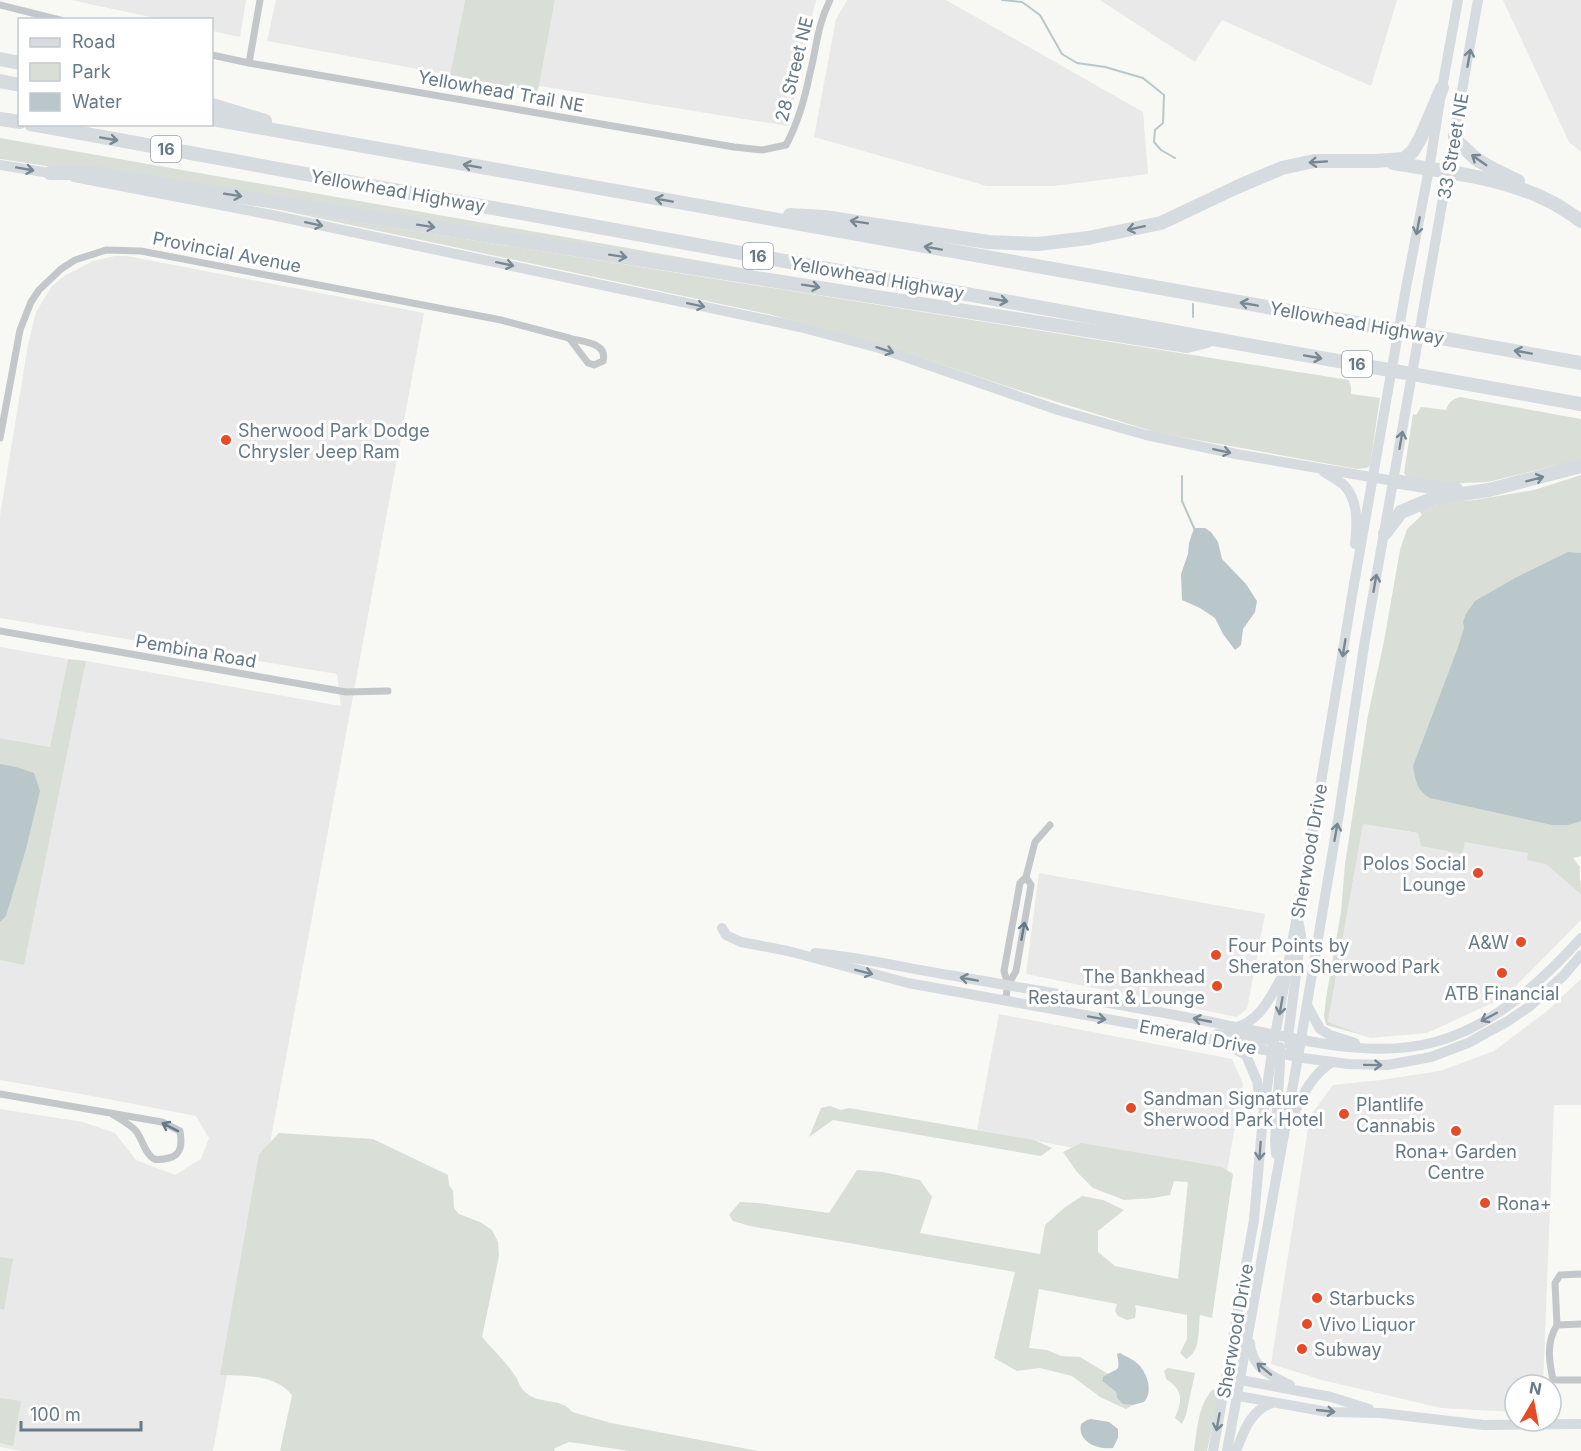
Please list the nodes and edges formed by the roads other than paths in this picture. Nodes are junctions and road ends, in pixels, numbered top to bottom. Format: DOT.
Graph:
graph roads {
  1 [pos="260,0"];
  2 [pos="830,0"];
  3 [pos="1458,0"];
  4 [pos="1478,0"];
  5 [pos="0,4"];
  6 [pos="52,18"];
  7 [pos="213,55"];
  8 [pos="0,59"];
  9 [pos="18,63"];
  10 [pos="249,63"];
  11 [pos="0,81"];
  12 [pos="18,85"];
  13 [pos="1442,88"];
  14 [pos="213,105"];
  15 [pos="0,119"];
  16 [pos="213,119"];
  17 [pos="18,122"];
  18 [pos="42,126"];
  19 [pos="1455,136"];
  20 [pos="315,138"];
  21 [pos="786,145"];
  22 [pos="1376,161"];
  23 [pos="0,165"];
  24 [pos="1429,169"];
  25 [pos="1448,172"];
  26 [pos="50,173"];
  27 [pos="1545,198"];
  28 [pos="722,211"];
  29 [pos="1581,221"];
  30 [pos="1406,288"];
  31 [pos="1427,292"];
  32 [pos="569,338"];
  33 [pos="1214,339"];
  34 [pos="1581,363"];
  35 [pos="1581,404"];
  36 [pos="0,438"];
  37 [pos="1581,466"];
  38 [pos="1318,468"];
  39 [pos="1373,477"];
  40 [pos="1394,481"];
  41 [pos="1489,490"];
  42 [pos="1384,533"];
  43 [pos="1353,590"];
  44 [pos="0,631"];
  45 [pos="388,691"];
  46 [pos="1050,825"];
  47 [pos="1026,877"];
  48 [pos="1297,916"];
  49 [pos="722,928"];
  50 [pos="1581,938"];
  51 [pos="788,951"];
  52 [pos="1581,955"];
  53 [pos="1288,968"];
  54 [pos="1008,985"];
  55 [pos="1005,1001"];
  56 [pos="1307,1005"];
  57 [pos="1237,1027"];
  58 [pos="1168,1030"];
  59 [pos="1300,1040"];
  60 [pos="1215,1041"];
  61 [pos="1280,1043"];
  62 [pos="1391,1048"];
  63 [pos="1298,1057"];
  64 [pos="1332,1062"];
  65 [pos="0,1094"];
  66 [pos="112,1114"];
  67 [pos="1263,1116"];
  68 [pos="1283,1136"];
  69 [pos="1279,1163"];
  70 [pos="1581,1274"];
  71 [pos="1250,1324"];
  72 [pos="1581,1324"];
  73 [pos="1557,1325"];
  74 [pos="1226,1377"];
  75 [pos="1241,1380"];
  76 [pos="1581,1380"];
  77 [pos="1307,1392"];
  78 [pos="1224,1393"];
  79 [pos="1238,1396"];
  80 [pos="1273,1402"];
  81 [pos="1381,1413"];
  82 [pos="1581,1424"];
  83 [pos="1213,1451"];
  84 [pos="1227,1451"];
  85 [pos="1236,1451"];
  1 -- 10 [label="street"];
  2 -- 21 [label="street, 28 Street NE"];
  3 -- 13 [label="main road, 33 Street NE"];
  19 -- 4 [label="main road, 33 Street NE, one-way"];
  5 -- 6 [label="street"];
  7 -- 10 [label="street, Yellowhead Trail NE"];
  8 -- 9 [label="highway"];
  10 -- 21 [label="street, Yellowhead Trail NE"];
  11 -- 12 [label="highway"];
  13 -- 22 [label="highway"];
  13 -- 24 [label="main road, 33 Street NE"];
  14 -- 20 [label="highway"];
  15 -- 17 [label="highway"];
  16 -- 20 [label="highway, Yellowhead Highway / 16"];
  18 -- 33 [label="highway, Yellowhead Highway / 16, one-way"];
  19 -- 25 [label="main road, 33 Street NE"];
  27 -- 19 [label="highway, one-way"];
  28 -- 20 [label="highway, Yellowhead Highway / 16, one-way"];
  22 -- 24 [label="highway"];
  22 -- 28 [label="highway, one-way"];
  23 -- 26 [label="main road, one-way"];
  24 -- 25 [label="highway"];
  24 -- 30 [label="main road, 33 Street NE, one-way"];
  25 -- 27 [label="highway"];
  25 -- 31 [label="main road, 33 Street NE"];
  26 -- 33 [label="highway, one-way"];
  26 -- 38 [label="main road, one-way"];
  27 -- 29 [label="highway"];
  34 -- 28 [label="highway, Yellowhead Highway / 16, one-way"];
  30 -- 39 [label="main road, Sherwood Drive"];
  40 -- 31 [label="main road, Sherwood Drive, one-way"];
  32 -- 32 [label="street, Provincial Avenue"];
  32 -- 36 [label="street, Provincial Avenue"];
  33 -- 35 [label="highway, Yellowhead Highway / 16, one-way"];
  41 -- 37 [label="highway, one-way"];
  38 -- 39 [label="main road"];
  38 -- 43 [label="main road"];
  39 -- 40 [label="main road"];
  39 -- 43 [label="main road, Sherwood Drive"];
  40 -- 41 [label="highway"];
  40 -- 42 [label="main road, Sherwood Drive"];
  41 -- 42 [label="highway"];
  56 -- 42 [label="main road, Sherwood Drive, one-way"];
  43 -- 48 [label="main road, Sherwood Drive, one-way"];
  44 -- 45 [label="street, Pembina Road"];
  46 -- 47 [label="street"];
  47 -- 54 [label="street"];
  54 -- 47 [label="street, one-way"];
  48 -- 53 [label="main road, Sherwood Drive"];
  48 -- 61 [label="main road"];
  49 -- 51 [label="main road, Emerald Drive"];
  50 -- 62 [label="main road, Emerald Drive, one-way"];
  54 -- 51 [label="main road, Emerald Drive, one-way"];
  51 -- 55 [label="main road, Emerald Drive, one-way"];
  64 -- 52 [label="main road, Emerald Drive, one-way"];
  53 -- 57 [label="main road"];
  53 -- 61 [label="main road, Sherwood Drive, one-way"];
  54 -- 55 [label="street"];
  57 -- 54 [label="main road, Emerald Drive, one-way"];
  55 -- 58 [label="main road, Emerald Drive, one-way"];
  56 -- 59 [label="main road, Sherwood Drive"];
  56 -- 62 [label="main road"];
  57 -- 61 [label="main road, Emerald Drive"];
  58 -- 60 [label="main road, Emerald Drive"];
  58 -- 61 [label="main road"];
  59 -- 61 [label="main road, Emerald Drive"];
  59 -- 62 [label="main road, Emerald Drive"];
  59 -- 63 [label="main road, Sherwood Drive"];
  60 -- 61 [label="main road, Emerald Drive"];
  60 -- 67 [label="main road"];
  61 -- 63 [label="main road, Emerald Drive"];
  61 -- 67 [label="main road, Sherwood Drive"];
  61 -- 69 [label="main road"];
  63 -- 64 [label="main road, Emerald Drive"];
  63 -- 68 [label="main road, Sherwood Drive"];
  64 -- 68 [label="main road"];
  65 -- 66 [label="street"];
  66 -- 66 [label="street, one-way"];
  67 -- 74 [label="main road, Sherwood Drive, one-way"];
  68 -- 69 [label="main road, Sherwood Drive"];
  69 -- 71 [label="main road, Sherwood Drive"];
  70 -- 73 [label="street"];
  71 -- 75 [label="main road, Sherwood Drive"];
  77 -- 71 [label="main road, one-way"];
  72 -- 73 [label="street"];
  73 -- 76 [label="street"];
  74 -- 75 [label="main road"];
  74 -- 78 [label="main road, Sherwood Drive"];
  75 -- 77 [label="main road"];
  75 -- 79 [label="main road, Sherwood Drive"];
  77 -- 81 [label="main road"];
  78 -- 79 [label="main road"];
  78 -- 83 [label="main road, Sherwood Drive, one-way"];
  79 -- 80 [label="main road"];
  79 -- 84 [label="main road, Sherwood Drive"];
  80 -- 81 [label="main road, one-way"];
  80 -- 85 [label="main road"];
  81 -- 82 [label="main road"];
}
